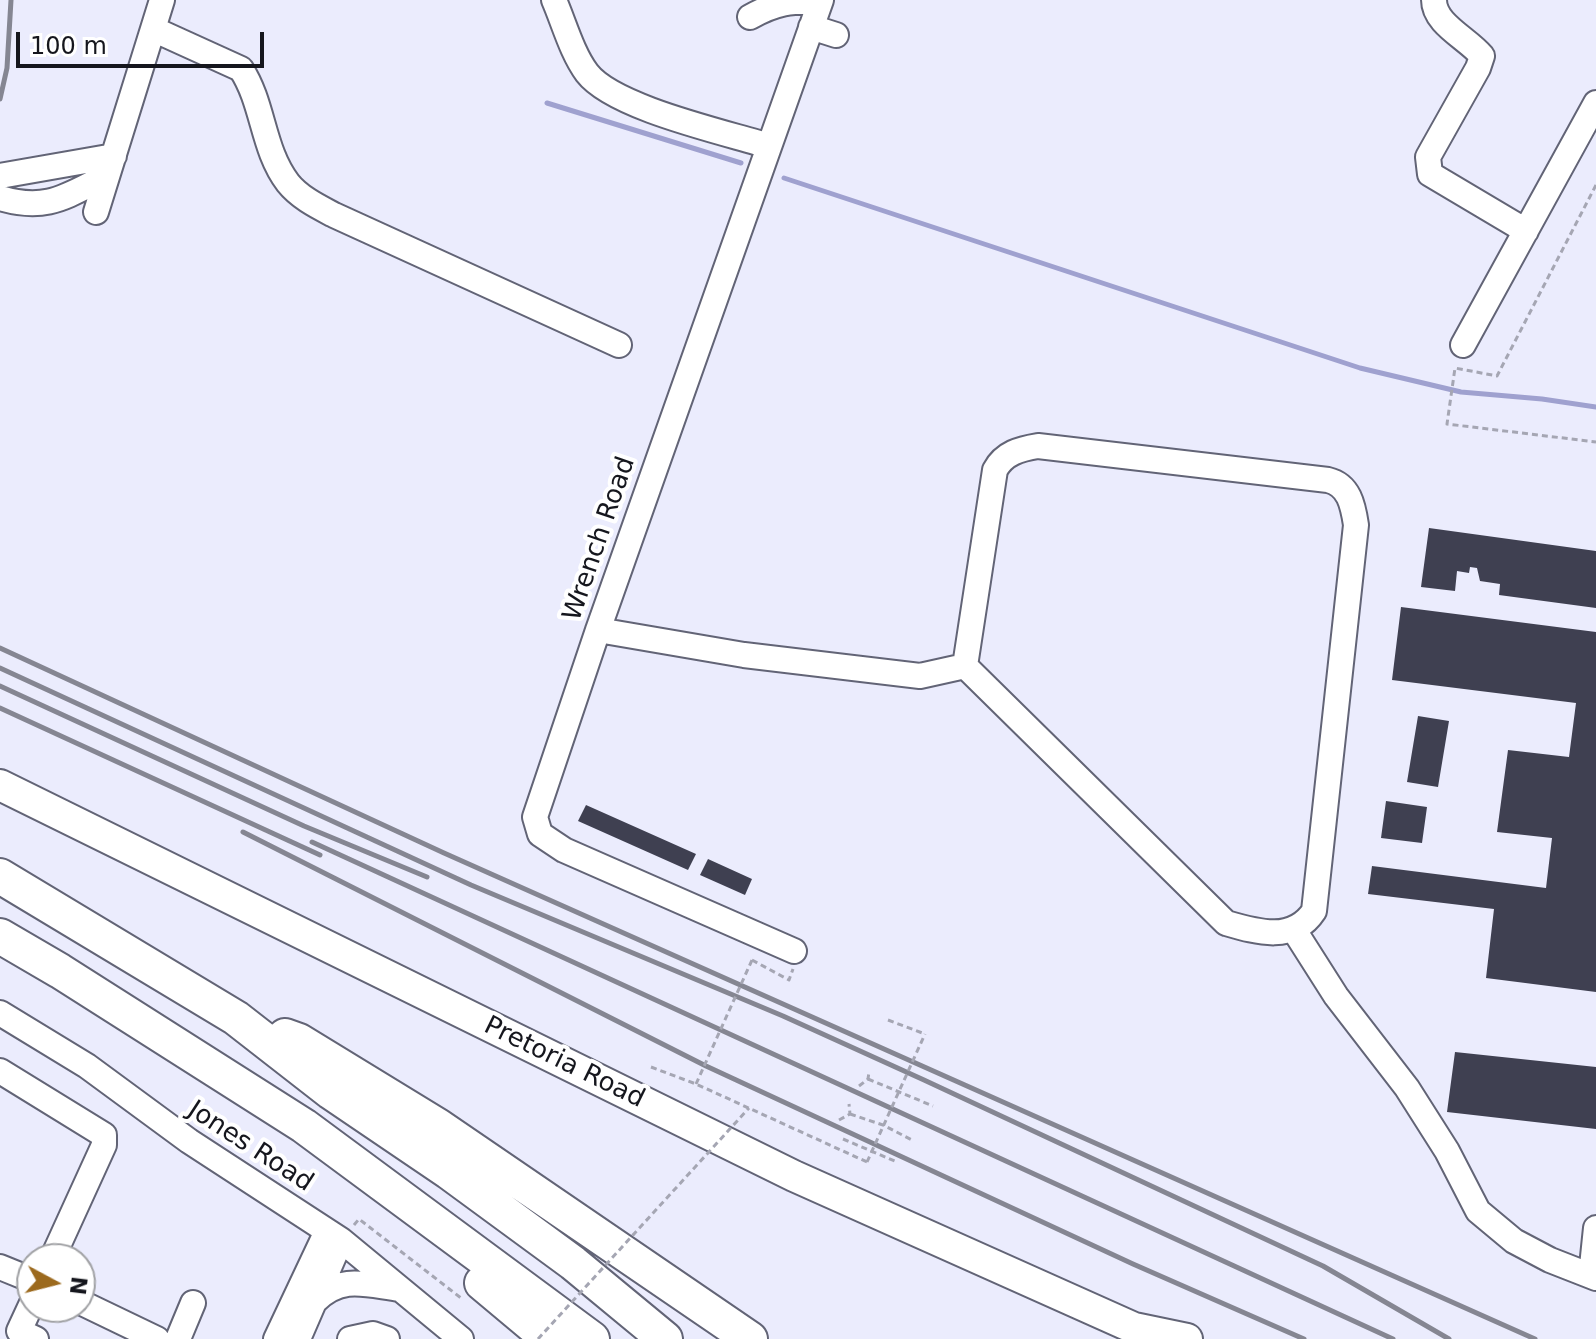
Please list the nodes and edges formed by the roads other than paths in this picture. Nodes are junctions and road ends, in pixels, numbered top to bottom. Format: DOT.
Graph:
graph roads {
  1 [pos="162,0"];
  2 [pos="554,0"];
  3 [pos="1434,0"];
  4 [pos="820,1"];
  5 [pos="750,17"];
  6 [pos="811,27"];
  7 [pos="153,29"];
  8 [pos="836,35"];
  9 [pos="1596,103"];
  10 [pos="769,146"];
  11 [pos="110,166"];
  12 [pos="0,176"];
  13 [pos="0,198"];
  14 [pos="96,212"];
  15 [pos="1526,231"];
  16 [pos="619,345"];
  17 [pos="1463,345"];
  18 [pos="598,630"];
  19 [pos="965,666"];
  20 [pos="0,785"];
  21 [pos="0,876"];
  22 [pos="1294,930"];
  23 [pos="0,936"];
  24 [pos="794,951"];
  25 [pos="0,1013"];
  26 [pos="236,1018"];
  27 [pos="0,1071"];
  28 [pos="1596,1228"];
  29 [pos="334,1235"];
  30 [pos="459,1238"];
  31 [pos="59,1243"];
  32 [pos="1593,1277"];
  33 [pos="403,1290"];
  34 [pos="315,1302"];
  35 [pos="193,1303"];
  36 [pos="96,1310"];
  37 [pos="23,1323"];
  38 [pos="1143,1334"];
  39 [pos="36,1339"];
  40 [pos="157,1339"];
  41 [pos="178,1339"];
  42 [pos="276,1339"];
  43 [pos="298,1339"];
  44 [pos="350,1339"];
  45 [pos="387,1339"];
  46 [pos="461,1339"];
  47 [pos="549,1339"];
  48 [pos="592,1339"];
  49 [pos="665,1339"];
  50 [pos="750,1339"];
  51 [pos="1187,1339"];
  1 -- 7 [label="street"];
  2 -- 10 [label="street"];
  3 -- 15 [label="street"];
  4 -- 5 [label="street"];
  4 -- 6 [label="street, Wrench Road"];
  6 -- 8 [label="street"];
  6 -- 10 [label="street, Wrench Road"];
  7 -- 11 [label="street"];
  7 -- 16 [label="street"];
  9 -- 15 [label="street"];
  10 -- 18 [label="street, Wrench Road"];
  11 -- 12 [label="street"];
  11 -- 13 [label="street"];
  11 -- 14 [label="street"];
  15 -- 17 [label="street"];
  18 -- 19 [label="street"];
  18 -- 24 [label="street, Wrench Road"];
  19 -- 22 [label="street"];
  19 -- 22 [label="street"];
  20 -- 38 [label="main road, Pretoria Road"];
  21 -- 26 [label="highway"];
  22 -- 32 [label="street"];
  23 -- 30 [label="highway"];
  25 -- 29 [label="street, Jones Road"];
  26 -- 49 [label="highway"];
  26 -- 50 [label="highway"];
  27 -- 31 [label="street"];
  28 -- 32 [label="street"];
  29 -- 33 [label="street, Jones Road"];
  29 -- 34 [label="street"];
  29 -- 42 [label="street"];
  30 -- 47 [label="highway"];
  30 -- 48 [label="highway"];
  33 -- 34 [label="street"];
  33 -- 46 [label="street, Jones Road"];
  34 -- 43 [label="street"];
  35 -- 41 [label="street"];
  36 -- 40 [label="street"];
  37 -- 39 [label="street"];
  38 -- 51 [label="main road, Pretoria Road"];
  44 -- 45 [label="street"];
}
